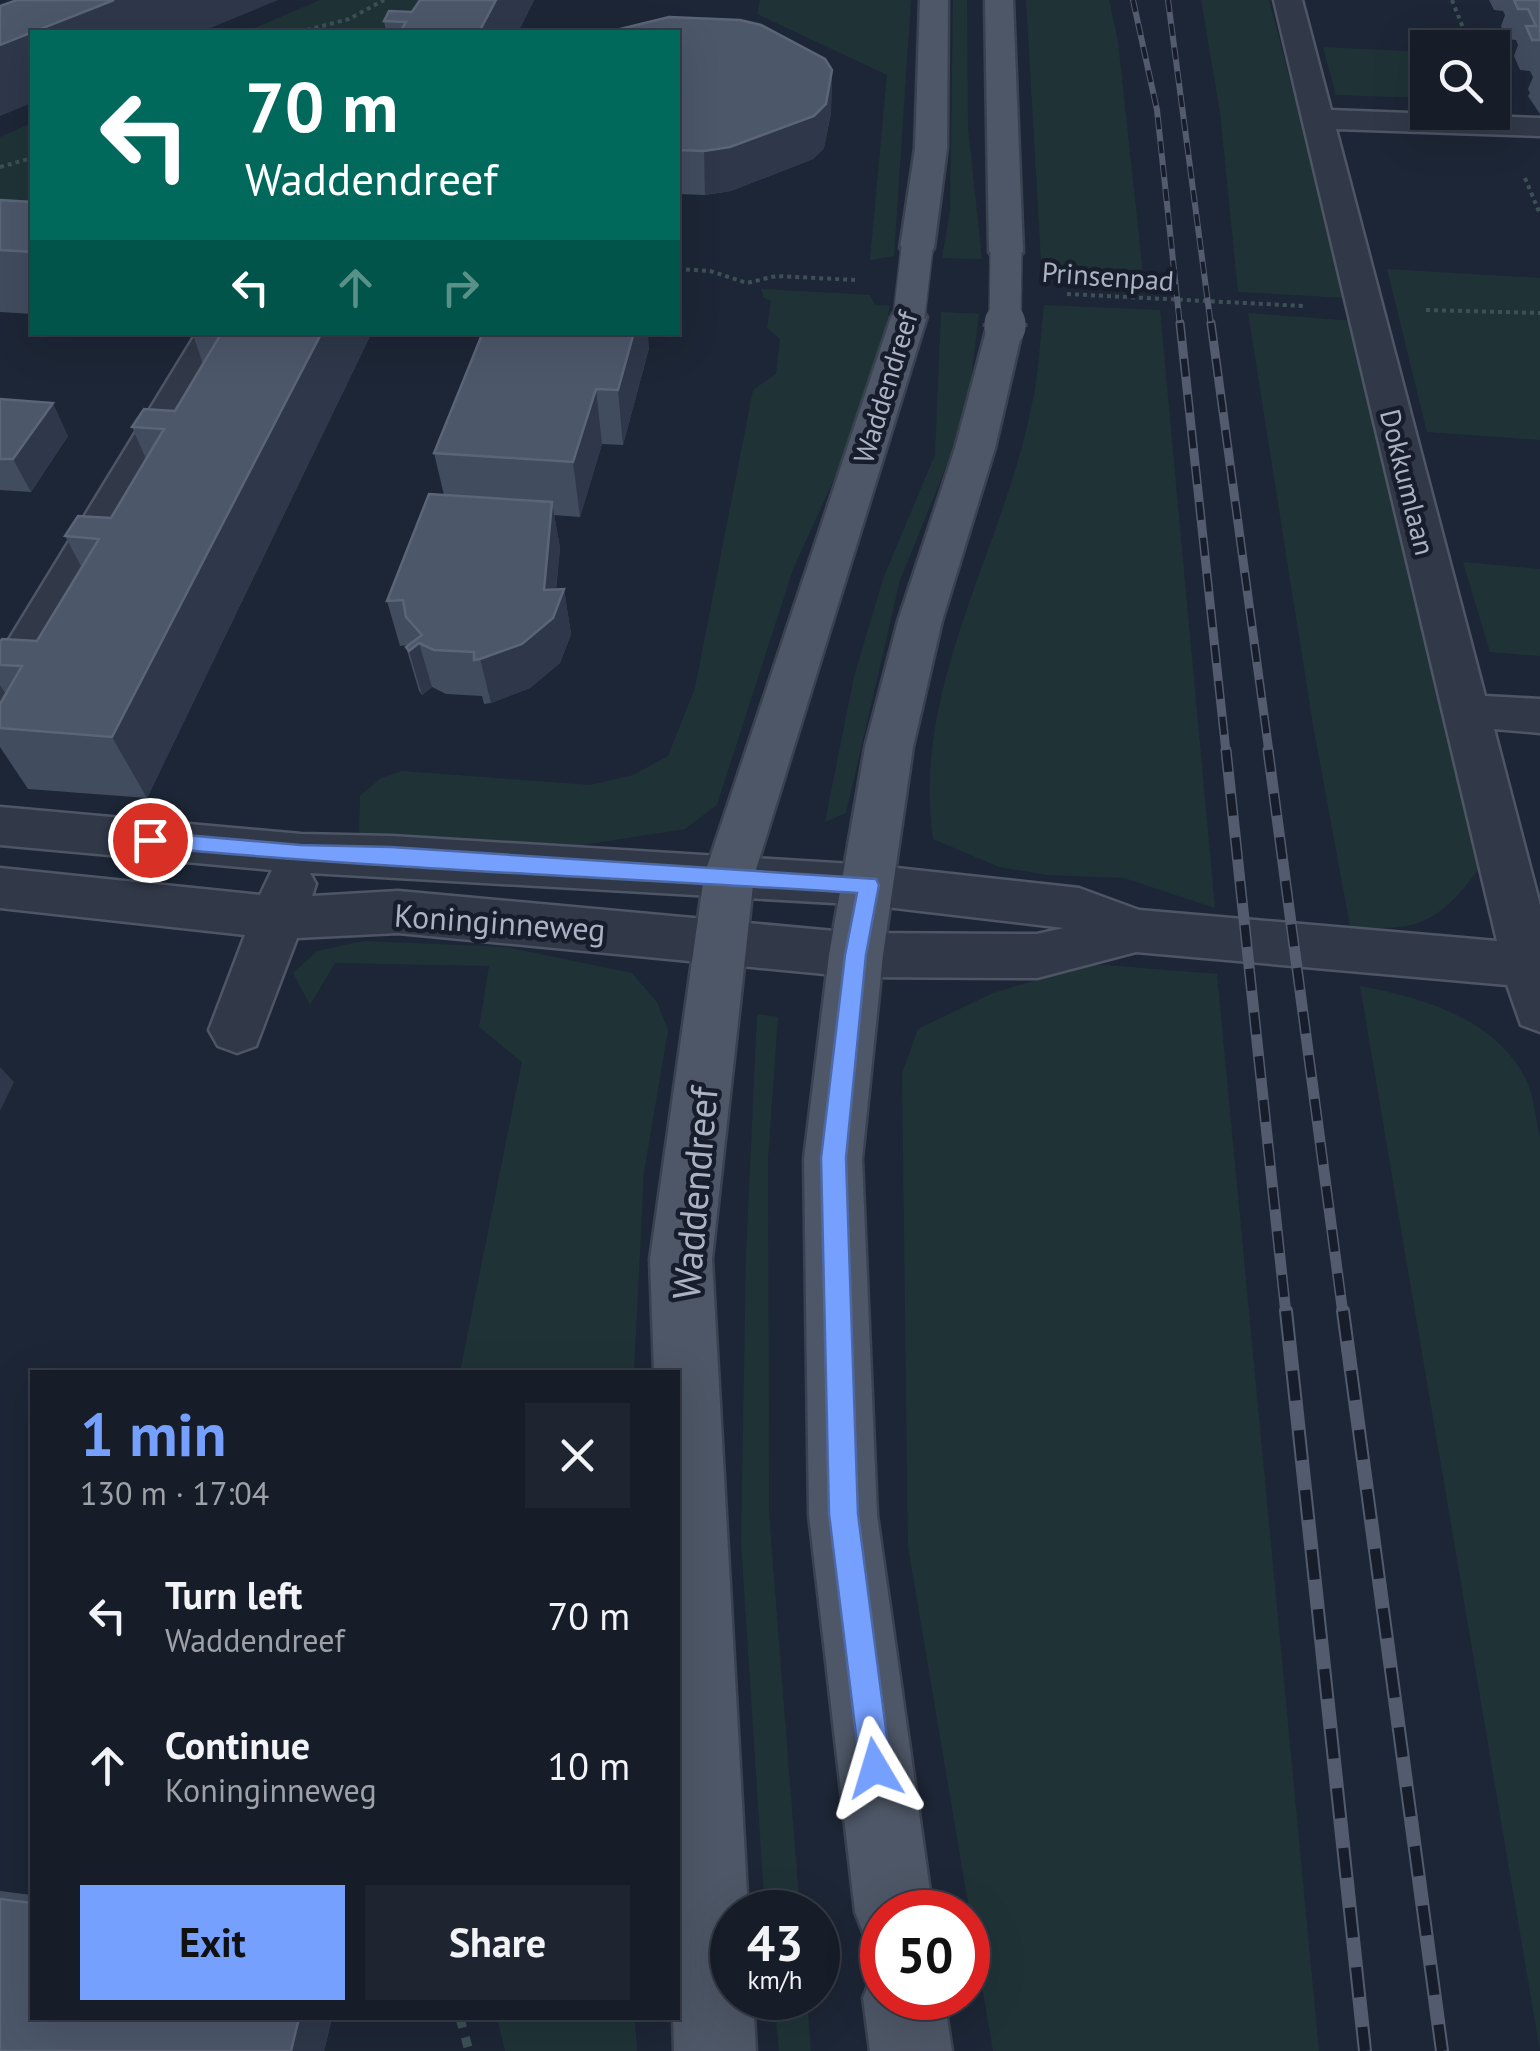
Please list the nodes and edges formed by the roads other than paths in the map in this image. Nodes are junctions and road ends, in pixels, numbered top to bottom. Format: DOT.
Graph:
graph roads {
  1 [pos="934,0"];
  2 [pos="999,0"];
  3 [pos="1288,0"];
  4 [pos="1318,119"];
  5 [pos="1540,127"];
  6 [pos="214,335"];
  7 [pos="0,692"];
  8 [pos="1467,711"];
  9 [pos="1540,716"];
  10 [pos="0,826"];
  11 [pos="301,853"];
  12 [pos="729,876"];
  13 [pos="869,885"];
  14 [pos="0,888"];
  15 [pos="279,918"];
  16 [pos="1136,930"];
  17 [pos="720,940"];
  18 [pos="856,955"];
  19 [pos="1534,987"];
  20 [pos="238,1030"];
  21 [pos="891,1890"];
  22 [pos="907,2020"];
  23 [pos="715,2051"];
  24 [pos="911,2051"];
  1 -- 12 [label="main road, Waddendreef, bridge"];
  2 -- 13 [label="main road, bridge"];
  3 -- 4 [label="street, Dokkumlaan"];
  4 -- 5 [label="street"];
  4 -- 8 [label="street, Dokkumlaan"];
  6 -- 7 [label="street"];
  8 -- 9 [label="street"];
  8 -- 19 [label="street, Dokkumlaan"];
  10 -- 11 [label="street, Koninginneweg"];
  11 -- 12 [label="street, Koninginneweg"];
  11 -- 15 [label="street"];
  12 -- 13 [label="street"];
  12 -- 17 [label="main road, Waddendreef"];
  13 -- 16 [label="street, Dokkumlaan"];
  13 -- 18 [label="main road"];
  14 -- 15 [label="street, Koninginneweg"];
  15 -- 17 [label="street, Koninginneweg"];
  15 -- 20 [label="street"];
  16 -- 18 [label="street, Dokkumlaan"];
  16 -- 19 [label="street, Dokkumlaan"];
  17 -- 18 [label="street, Dokkumlaan"];
  17 -- 23 [label="main road, Waddendreef"];
  18 -- 21 [label="main road"];
  22 -- 24 [label="main road"];
}
